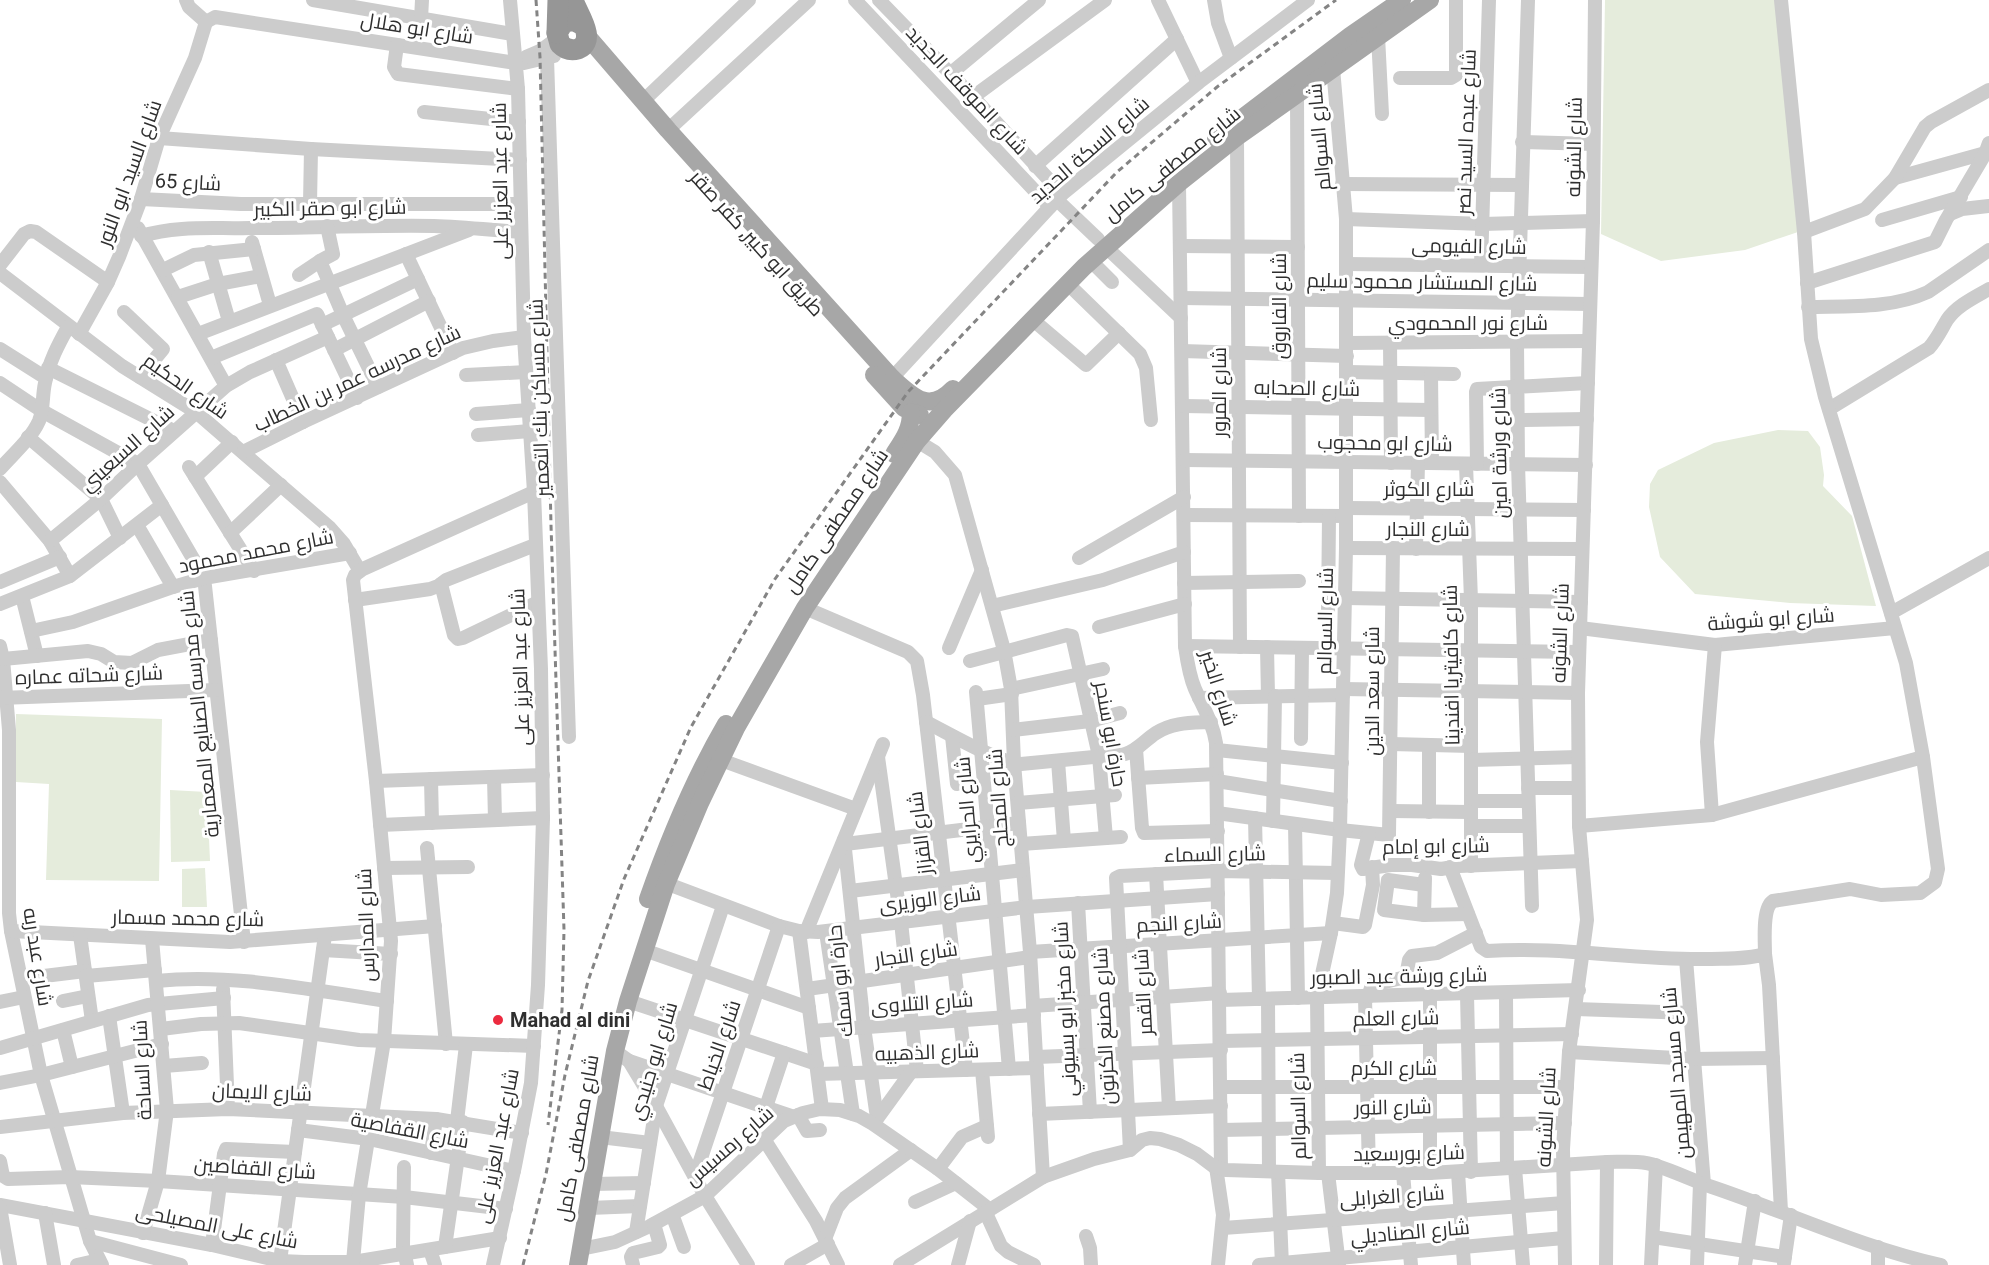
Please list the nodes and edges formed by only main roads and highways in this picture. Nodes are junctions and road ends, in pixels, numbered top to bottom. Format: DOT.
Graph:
graph roads {
  1 [pos="558,0"];
  2 [pos="573,0"];
  3 [pos="1430,0"];
  4 [pos="1402,6"];
  5 [pos="573,38"];
  6 [pos="1102,244"];
  7 [pos="944,404"];
  8 [pos="911,412"];
  9 [pos="661,882"];
  10 [pos="577,1260"];
  1 -- 5 [label="highway"];
  2 -- 5 [label="highway, طريق ابو كبير, كفر صقر"];
  3 -- 4 [label="main road, شارع مصطفى كامل"];
  4 -- 6 [label="main road, شارع مصطفى كامل"];
  4 -- 6 [label="main road, شارع مصطفى كامل"];
  5 -- 7 [label="main road, طريق ابو كبير, كفر صقر"];
  5 -- 8 [label="main road, طريق ابو كبير, كفر صقر"];
  6 -- 7 [label="main road, شارع مصطفى كامل"];
  6 -- 7 [label="main road, شارع مصطفى كامل"];
  7 -- 8 [label="main road"];
  7 -- 9 [label="main road, شارع مصطفى كامل"];
  8 -- 9 [label="main road, شارع مصطفى كامل"];
  9 -- 10 [label="main road, شارع مصطفى كامل"];
  9 -- 10 [label="main road, شارع مصطفى كامل"];
}
